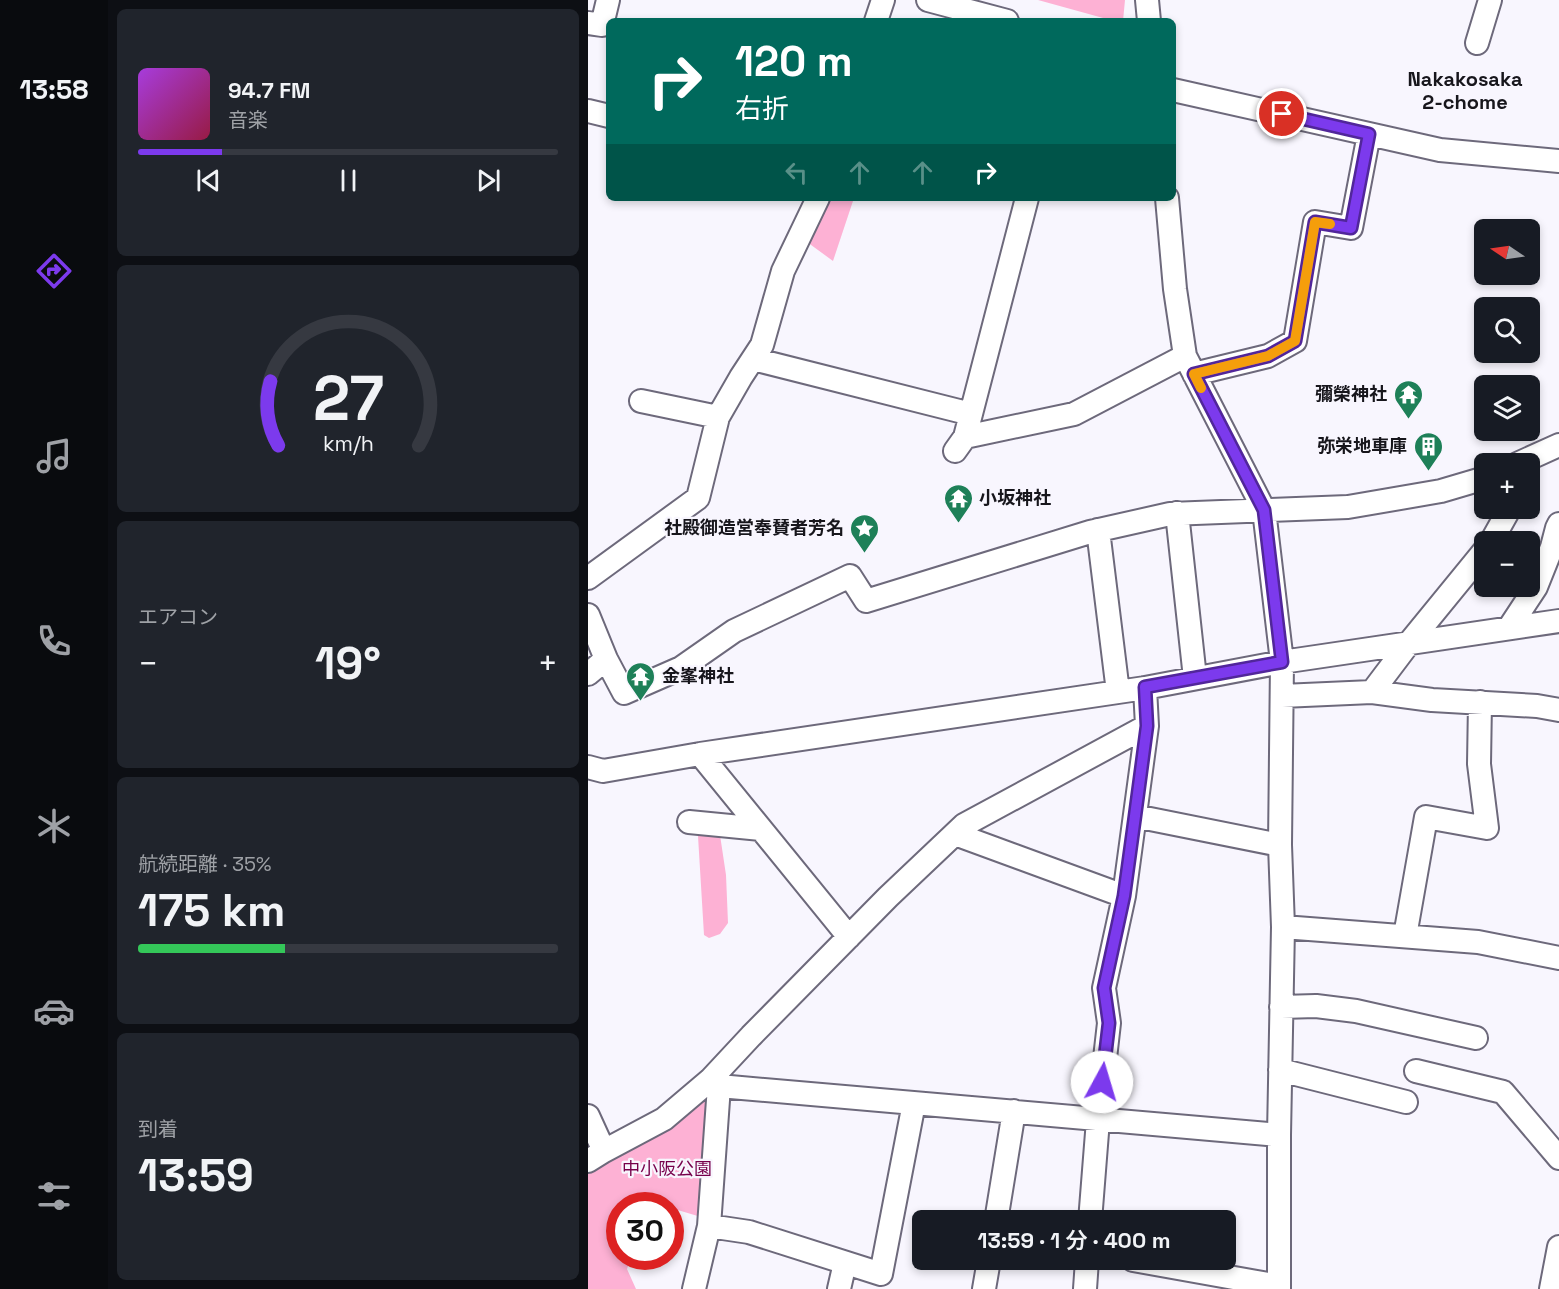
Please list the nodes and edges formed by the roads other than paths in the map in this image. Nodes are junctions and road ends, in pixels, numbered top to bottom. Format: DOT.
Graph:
graph roads {
  1 [pos="608,0"];
  2 [pos="883,0"];
  3 [pos="928,0"];
  4 [pos="1147,0"];
  5 [pos="1490,0"];
  6 [pos="877,18"];
  7 [pos="996,18"];
  8 [pos="1149,18"];
  9 [pos="588,23"];
  10 [pos="1477,43"];
  11 [pos="1176,91"];
  12 [pos="588,111"];
  13 [pos="606,115"];
  14 [pos="1369,134"];
  15 [pos="1559,161"];
  16 [pos="817,201"];
  17 [pos="1026,201"];
  18 [pos="1167,201"];
  19 [pos="753,359"];
  20 [pos="1189,365"];
  21 [pos="641,400"];
  22 [pos="971,414"];
  23 [pos="718,417"];
  24 [pos="1551,448"];
  25 [pos="1540,462"];
  26 [pos="1474,481"];
  27 [pos="1264,510"];
  28 [pos="1177,513"];
  29 [pos="1559,524"];
  30 [pos="1098,530"];
  31 [pos="1474,563"];
  32 [pos="588,578"];
  33 [pos="588,615"];
  34 [pos="1559,621"];
  35 [pos="1509,628"];
  36 [pos="1409,643"];
  37 [pos="606,659"];
  38 [pos="1282,662"];
  39 [pos="588,674"];
  40 [pos="1195,678"];
  41 [pos="1145,687"];
  42 [pos="1118,692"];
  43 [pos="1372,692"];
  44 [pos="1282,696"];
  45 [pos="1480,702"];
  46 [pos="1559,710"];
  47 [pos="1147,726"];
  48 [pos="700,754"];
  49 [pos="588,767"];
  50 [pos="1135,816"];
  51 [pos="688,822"];
  52 [pos="761,829"];
  53 [pos="955,834"];
  54 [pos="1280,845"];
  55 [pos="1124,896"];
  56 [pos="1282,927"];
  57 [pos="1406,936"];
  58 [pos="849,937"];
  59 [pos="1559,958"];
  60 [pos="1281,1007"];
  61 [pos="1476,1038"];
  62 [pos="1280,1070"];
  63 [pos="1416,1071"];
  64 [pos="714,1083"];
  65 [pos="1406,1102"];
  66 [pos="914,1103"];
  67 [pos="1014,1112"];
  68 [pos="588,1116"];
  69 [pos="1098,1120"];
  70 [pos="1279,1135"];
  71 [pos="596,1156"];
  72 [pos="1559,1158"];
  73 [pos="998,1210"];
  74 [pos="1091,1210"];
  75 [pos="709,1227"];
  76 [pos="1559,1247"];
  77 [pos="845,1263"];
  78 [pos="987,1270"];
  79 [pos="1086,1270"];
  80 [pos="1187,1270"];
  81 [pos="1555,1277"];
  82 [pos="1279,1287"];
  83 [pos="694,1289"];
  84 [pos="840,1289"];
  85 [pos="984,1289"];
  86 [pos="1085,1289"];
  1 -- 9 [label="street"];
  2 -- 6 [label="street"];
  3 -- 7 [label="street"];
  4 -- 8 [label="street"];
  5 -- 10 [label="street"];
  11 -- 14 [label="street"];
  12 -- 13 [label="street"];
  14 -- 15 [label="street"];
  14 -- 20 [label="street"];
  16 -- 19 [label="street"];
  17 -- 22 [label="street"];
  18 -- 20 [label="street"];
  19 -- 22 [label="street"];
  19 -- 23 [label="street"];
  20 -- 22 [label="street"];
  20 -- 27 [label="street"];
  21 -- 23 [label="street"];
  23 -- 32 [label="street"];
  24 -- 25 [label="street"];
  26 -- 27 [label="street"];
  27 -- 28 [label="street"];
  27 -- 38 [label="street"];
  28 -- 30 [label="street"];
  28 -- 40 [label="street"];
  29 -- 35 [label="street"];
  30 -- 37 [label="street"];
  30 -- 42 [label="street"];
  31 -- 36 [label="street"];
  33 -- 37 [label="street"];
  34 -- 35 [label="street"];
  35 -- 36 [label="street"];
  36 -- 38 [label="street"];
  36 -- 43 [label="street"];
  37 -- 39 [label="street"];
  38 -- 40 [label="street"];
  38 -- 44 [label="street"];
  40 -- 41 [label="street"];
  41 -- 42 [label="street"];
  41 -- 47 [label="street"];
  42 -- 48 [label="street"];
  43 -- 44 [label="street"];
  43 -- 45 [label="street"];
  44 -- 54 [label="street"];
  45 -- 46 [label="street"];
  45 -- 57 [label="street"];
  47 -- 50 [label="street"];
  47 -- 53 [label="street"];
  48 -- 49 [label="street"];
  48 -- 52 [label="street"];
  50 -- 54 [label="street"];
  50 -- 55 [label="street"];
  51 -- 52 [label="street"];
  52 -- 58 [label="street"];
  53 -- 55 [label="street"];
  53 -- 58 [label="street"];
  54 -- 56 [label="street"];
  55 -- 69 [label="street"];
  56 -- 57 [label="street"];
  56 -- 60 [label="street"];
  57 -- 59 [label="street"];
  58 -- 64 [label="street"];
  60 -- 61 [label="street"];
  60 -- 62 [label="street"];
  62 -- 65 [label="street"];
  62 -- 70 [label="street"];
  63 -- 72 [label="street"];
  64 -- 66 [label="street"];
  64 -- 71 [label="street"];
  64 -- 75 [label="street"];
  66 -- 67 [label="street"];
  66 -- 77 [label="street"];
  67 -- 69 [label="street"];
  67 -- 73 [label="street"];
  68 -- 71 [label="street"];
  69 -- 70 [label="street"];
  69 -- 74 [label="street"];
  70 -- 82 [label="street"];
  75 -- 77 [label="street"];
  75 -- 83 [label="street"];
  76 -- 81 [label="street"];
  77 -- 84 [label="street"];
  78 -- 85 [label="street"];
  79 -- 86 [label="street"];
  80 -- 82 [label="street"];
}
